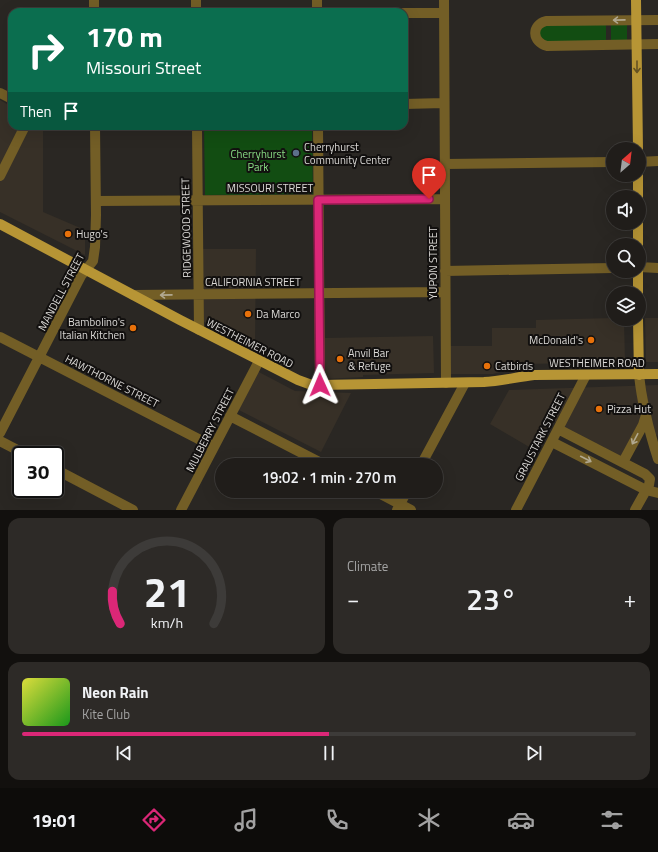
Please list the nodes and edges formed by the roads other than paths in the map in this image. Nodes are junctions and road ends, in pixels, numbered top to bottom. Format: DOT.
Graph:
graph roads {
  1 [pos="444,0"];
  2 [pos="636,0"];
  3 [pos="408,13"];
  4 [pos="444,13"];
  5 [pos="637,20"];
  6 [pos="658,20"];
  7 [pos="637,44"];
  8 [pos="658,44"];
  9 [pos="444,103"];
  10 [pos="408,104"];
  11 [pos="23,130"];
  12 [pos="95,130"];
  13 [pos="197,130"];
  14 [pos="318,130"];
  15 [pos="638,142"];
  16 [pos="658,161"];
  17 [pos="606,162"];
  18 [pos="646,162"];
  19 [pos="445,164"];
  20 [pos="0,176"];
  21 [pos="445,199"];
  22 [pos="318,200"];
  23 [pos="96,201"];
  24 [pos="197,201"];
  25 [pos="0,224"];
  26 [pos="606,268"];
  27 [pos="646,268"];
  28 [pos="658,268"];
  29 [pos="86,270"];
  30 [pos="445,271"];
  31 [pos="445,292"];
  32 [pos="199,294"];
  33 [pos="319,294"];
  34 [pos="133,295"];
  35 [pos="638,326"];
  36 [pos="199,330"];
  37 [pos="0,337"];
  38 [pos="40,357"];
  39 [pos="259,361"];
  40 [pos="658,374"];
  41 [pos="586,375"];
  42 [pos="639,375"];
  43 [pos="446,383"];
  44 [pos="465,383"];
  45 [pos="320,385"];
  46 [pos="646,415"];
  47 [pos="230,416"];
  48 [pos="558,429"];
  49 [pos="0,433"];
  50 [pos="0,441"];
  51 [pos="552,442"];
  52 [pos="12,447"];
  53 [pos="214,447"];
  54 [pos="311,458"];
  55 [pos="425,458"];
  56 [pos="658,459"];
  57 [pos="623,462"];
  58 [pos="64,475"];
  59 [pos="646,490"];
  60 [pos="658,493"];
  61 [pos="386,498"];
  62 [pos="404,498"];
  63 [pos="399,507"];
  64 [pos="133,510"];
  65 [pos="181,510"];
  66 [pos="411,510"];
  67 [pos="516,510"];
  68 [pos="635,510"];
  1 -- 4 [label="street, YUPON STREET"];
  2 -- 5 [label="main road"];
  3 -- 4 [label="street"];
  4 -- 9 [label="street, YUPON STREET"];
  5 -- 6 [label="street"];
  5 -- 7 [label="main road"];
  5 -- 7 [label="street, one-way"];
  7 -- 8 [label="street"];
  7 -- 15 [label="main road, one-way"];
  9 -- 10 [label="street"];
  9 -- 19 [label="street, YUPON STREET"];
  11 -- 20 [label="street"];
  12 -- 23 [label="street, MANDELL STREET"];
  13 -- 24 [label="street, RIDGEWOOD STREET"];
  14 -- 22 [label="street"];
  16 -- 18 [label="street"];
  17 -- 19 [label="street"];
  19 -- 21 [label="street, YUPON STREET"];
  21 -- 22 [label="street, MISSOURI STREET"];
  21 -- 30 [label="street, YUPON STREET"];
  22 -- 24 [label="street, MISSOURI STREET"];
  22 -- 33 [label="street"];
  23 -- 24 [label="street, MISSOURI STREET"];
  23 -- 29 [label="street, MANDELL STREET"];
  24 -- 32 [label="street, RIDGEWOOD STREET"];
  25 -- 29 [label="main road, WESTHEIMER ROAD"];
  26 -- 30 [label="street"];
  27 -- 28 [label="street"];
  29 -- 34 [label="main road, WESTHEIMER ROAD"];
  29 -- 38 [label="street, MANDELL STREET"];
  30 -- 31 [label="street, YUPON STREET"];
  31 -- 33 [label="street, CALIFORNIA STREET"];
  31 -- 43 [label="street, YUPON STREET"];
  32 -- 33 [label="street, CALIFORNIA STREET"];
  32 -- 34 [label="street, CALIFORNIA STREET, one-way"];
  32 -- 36 [label="street, RIDGEWOOD STREET"];
  33 -- 45 [label="street"];
  34 -- 36 [label="main road, WESTHEIMER ROAD"];
  35 -- 42 [label="main road"];
  36 -- 39 [label="main road, WESTHEIMER ROAD"];
  37 -- 38 [label="street, HAWTHORNE STREET"];
  38 -- 49 [label="street, MANDELL STREET"];
  38 -- 53 [label="street, HAWTHORNE STREET"];
  39 -- 45 [label="main road, WESTHEIMER ROAD"];
  39 -- 47 [label="street, MULBERRY STREET"];
  40 -- 42 [label="main road, WESTHEIMER ROAD"];
  41 -- 42 [label="main road, WESTHEIMER ROAD"];
  41 -- 44 [label="main road, WESTHEIMER ROAD"];
  41 -- 48 [label="street, GRAUSTARK STREET"];
  42 -- 46 [label="street"];
  43 -- 44 [label="main road, WESTHEIMER ROAD"];
  43 -- 45 [label="main road, WESTHEIMER ROAD"];
  44 -- 55 [label="street"];
  46 -- 56 [label="street"];
  46 -- 57 [label="street, one-way"];
  47 -- 53 [label="street, MULBERRY STREET"];
  47 -- 54 [label="street"];
  48 -- 51 [label="street, GRAUSTARK STREET"];
  48 -- 57 [label="street"];
  50 -- 52 [label="street"];
  51 -- 59 [label="street, one-way"];
  51 -- 67 [label="street, GRAUSTARK STREET"];
  53 -- 65 [label="street, MULBERRY STREET"];
  57 -- 59 [label="street"];
  58 -- 64 [label="street"];
  59 -- 60 [label="street"];
  59 -- 68 [label="street"];
  61 -- 63 [label="street"];
  62 -- 63 [label="street"];
  63 -- 66 [label="street"];
}
